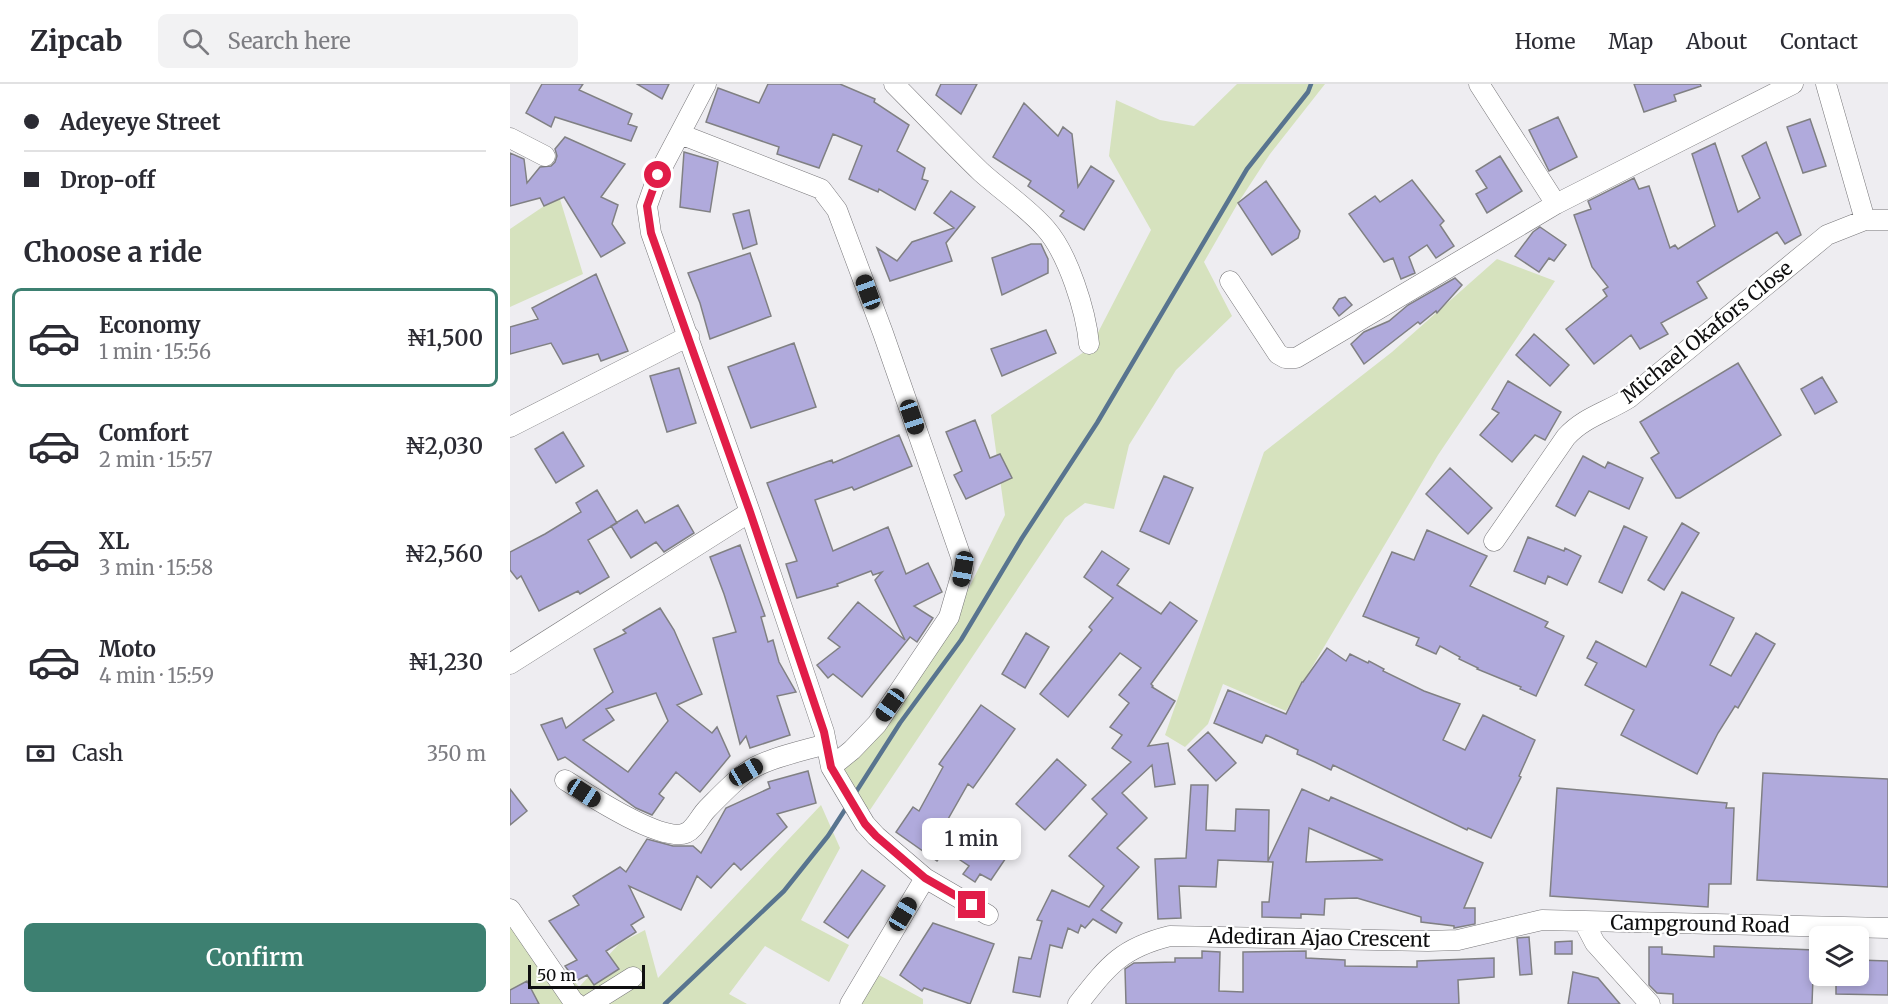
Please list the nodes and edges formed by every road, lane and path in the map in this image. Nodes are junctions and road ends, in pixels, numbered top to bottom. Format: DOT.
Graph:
graph roads {
  1 [pos="706,84"];
  2 [pos="894,84"];
  3 [pos="1479,84"];
  4 [pos="1793,84"];
  5 [pos="1826,84"];
  6 [pos="680,134"];
  7 [pos="510,138"];
  8 [pos="545,156"];
  9 [pos="1556,204"];
  10 [pos="1865,220"];
  11 [pos="1888,220"];
  12 [pos="1230,281"];
  13 [pos="689,336"];
  14 [pos="1089,344"];
  15 [pos="510,427"];
  16 [pos="750,512"];
  17 [pos="1494,541"];
  18 [pos="510,664"];
  19 [pos="826,744"];
  20 [pos="832,769"];
  21 [pos="565,780"];
  22 [pos="925,878"];
  23 [pos="510,909"];
  24 [pos="988,915"];
  25 [pos="1584,921"];
  26 [pos="1888,928"];
  27 [pos="633,977"];
  28 [pos="577,1004"];
  29 [pos="590,1004"];
  30 [pos="850,1004"];
  31 [pos="1078,1004"];
  32 [pos="1650,1004"];
  1 -- 6 [label="street"];
  2 -- 14 [label="street"];
  3 -- 9 [label="street"];
  4 -- 9 [label="street"];
  5 -- 10 [label="street"];
  6 -- 13 [label="street"];
  6 -- 20 [label="street"];
  7 -- 8 [label="street"];
  9 -- 12 [label="street"];
  10 -- 11 [label="street"];
  10 -- 17 [label="street, Michael Okafors Close"];
  13 -- 15 [label="street"];
  13 -- 16 [label="street"];
  16 -- 18 [label="street"];
  16 -- 19 [label="street"];
  19 -- 20 [label="street"];
  19 -- 21 [label="street"];
  20 -- 22 [label="street"];
  22 -- 24 [label="street"];
  22 -- 30 [label="street"];
  23 -- 28 [label="street"];
  25 -- 26 [label="street, Campground Road"];
  25 -- 31 [label="street, Adediran Ajao Crescent"];
  25 -- 32 [label="street"];
  27 -- 29 [label="street"];
}
